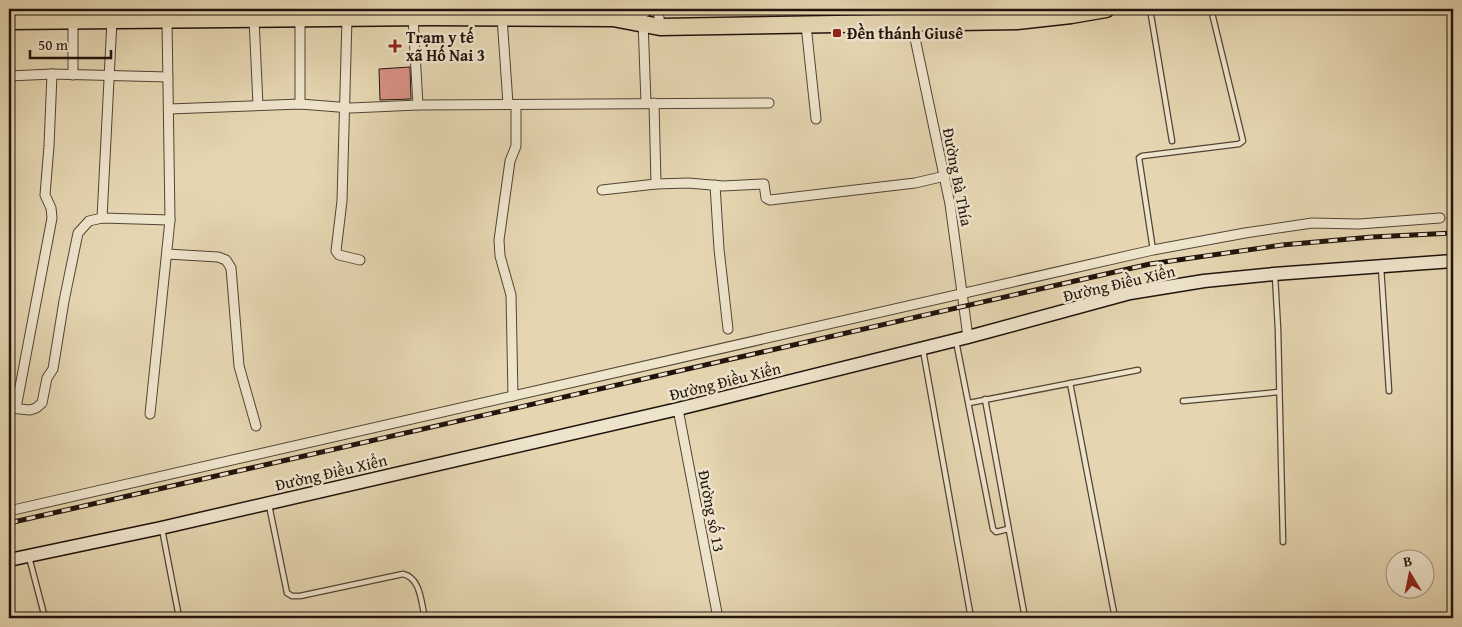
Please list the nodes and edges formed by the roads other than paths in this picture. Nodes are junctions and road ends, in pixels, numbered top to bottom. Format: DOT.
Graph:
graph roads {
  1 [pos="658,9"];
  2 [pos="1106,9"];
  3 [pos="1150,9"];
  4 [pos="1210,9"];
  5 [pos="134,14"];
  6 [pos="212,14"];
  7 [pos="644,14"];
  8 [pos="910,16"];
  9 [pos="413,17"];
  10 [pos="300,18"];
  11 [pos="347,18"];
  12 [pos="502,18"];
  13 [pos="254,19"];
  14 [pos="112,20"];
  15 [pos="167,20"];
  16 [pos="9,21"];
  17 [pos="72,21"];
  18 [pos="806,25"];
  19 [pos="660,27"];
  20 [pos="52,74"];
  21 [pos="73,75"];
  22 [pos="9,76"];
  23 [pos="110,77"];
  24 [pos="168,77"];
  25 [pos="650,103"];
  26 [pos="769,103"];
  27 [pos="300,104"];
  28 [pos="258,105"];
  29 [pos="418,105"];
  30 [pos="512,105"];
  31 [pos="344,107"];
  32 [pos="169,109"];
  33 [pos="816,119"];
  34 [pos="1172,141"];
  35 [pos="945,176"];
  36 [pos="656,184"];
  37 [pos="715,185"];
  38 [pos="602,190"];
  39 [pos="102,218"];
  40 [pos="1440,218"];
  41 [pos="170,220"];
  42 [pos="1153,250"];
  43 [pos="167,254"];
  44 [pos="360,260"];
  45 [pos="1453,261"];
  46 [pos="1381,266"];
  47 [pos="1274,274"];
  48 [pos="962,293"];
  49 [pos="728,329"];
  50 [pos="962,338"];
  51 [pos="923,348"];
  52 [pos="1138,370"];
  53 [pos="1070,383"];
  54 [pos="1389,391"];
  55 [pos="1280,392"];
  56 [pos="513,396"];
  57 [pos="985,399"];
  58 [pos="1183,401"];
  59 [pos="969,402"];
  60 [pos="12,408"];
  61 [pos="678,410"];
  62 [pos="150,414"];
  63 [pos="256,426"];
  64 [pos="268,503"];
  65 [pos="9,511"];
  66 [pos="161,528"];
  67 [pos="1008,529"];
  68 [pos="1284,542"];
  69 [pos="29,556"];
  70 [pos="9,560"];
  71 [pos="45,618"];
  72 [pos="182,618"];
  73 [pos="424,618"];
  74 [pos="718,618"];
  75 [pos="971,618"];
  76 [pos="1025,618"];
  77 [pos="1115,618"];
  1 -- 19 [label="street"];
  2 -- 8 [label="highway"];
  3 -- 34 [label="lane"];
  4 -- 42 [label="lane"];
  5 -- 14 [label="highway"];
  5 -- 15 [label="highway"];
  6 -- 13 [label="highway"];
  6 -- 15 [label="highway"];
  7 -- 12 [label="highway"];
  7 -- 19 [label="highway"];
  7 -- 25 [label="street"];
  8 -- 18 [label="highway"];
  8 -- 35 [label="street, Đường Bà Thía"];
  9 -- 11 [label="highway"];
  9 -- 12 [label="highway"];
  9 -- 29 [label="street"];
  10 -- 11 [label="highway"];
  10 -- 13 [label="highway"];
  10 -- 27 [label="street"];
  11 -- 31 [label="street"];
  12 -- 30 [label="street"];
  13 -- 28 [label="street"];
  14 -- 17 [label="highway"];
  14 -- 23 [label="street"];
  15 -- 24 [label="street"];
  16 -- 17 [label="highway"];
  17 -- 21 [label="street"];
  18 -- 19 [label="highway"];
  18 -- 33 [label="street"];
  20 -- 21 [label="street"];
  20 -- 22 [label="street"];
  20 -- 60 [label="street"];
  21 -- 23 [label="street"];
  23 -- 24 [label="street"];
  23 -- 39 [label="street"];
  24 -- 32 [label="street"];
  25 -- 26 [label="street"];
  25 -- 30 [label="street"];
  25 -- 36 [label="street"];
  27 -- 28 [label="street"];
  27 -- 31 [label="street"];
  28 -- 32 [label="street"];
  29 -- 30 [label="street"];
  29 -- 31 [label="street"];
  30 -- 56 [label="street"];
  31 -- 44 [label="street"];
  32 -- 41 [label="street"];
  35 -- 37 [label="street"];
  35 -- 48 [label="street, Đường Bà Thía"];
  36 -- 37 [label="street"];
  36 -- 38 [label="street"];
  37 -- 49 [label="street"];
  39 -- 41 [label="street"];
  39 -- 60 [label="street"];
  40 -- 42 [label="street"];
  41 -- 43 [label="street"];
  42 -- 48 [label="street"];
  43 -- 62 [label="street"];
  43 -- 63 [label="street"];
  45 -- 46 [label="street, Đường Điều Xiển"];
  46 -- 47 [label="street, Đường Điều Xiển"];
  46 -- 54 [label="lane"];
  47 -- 50 [label="street, Đường Điều Xiển"];
  47 -- 55 [label="lane"];
  48 -- 50 [label="street, Đường Bà Thía"];
  48 -- 56 [label="street"];
  50 -- 51 [label="street, Đường Điều Xiển"];
  50 -- 59 [label="lane"];
  51 -- 61 [label="street, Đường Điều Xiển"];
  51 -- 75 [label="lane"];
  52 -- 53 [label="lane"];
  53 -- 57 [label="lane"];
  53 -- 77 [label="lane"];
  55 -- 58 [label="lane"];
  55 -- 68 [label="lane"];
  56 -- 65 [label="street"];
  57 -- 59 [label="lane"];
  57 -- 67 [label="lane"];
  59 -- 67 [label="lane"];
  61 -- 64 [label="street, Đường Điều Xiển"];
  61 -- 74 [label="street, Đường số 13"];
  64 -- 66 [label="street, Đường Điều Xiển"];
  64 -- 73 [label="lane"];
  66 -- 69 [label="street, Đường Điều Xiển"];
  66 -- 72 [label="lane"];
  67 -- 76 [label="lane"];
  69 -- 70 [label="street, Đường Điều Xiển"];
  69 -- 71 [label="lane"];
}
